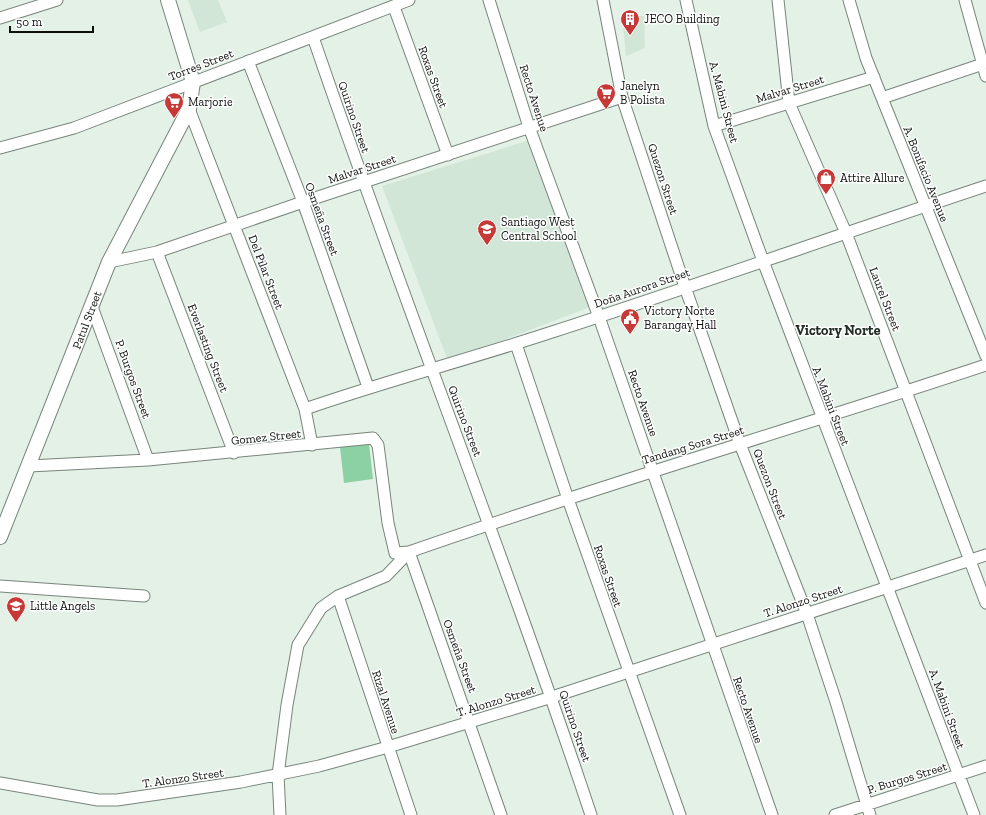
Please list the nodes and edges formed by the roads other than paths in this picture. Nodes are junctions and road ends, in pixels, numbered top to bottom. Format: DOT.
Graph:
graph roads {
  1 [pos="57,0"];
  2 [pos="168,0"];
  3 [pos="409,0"];
  4 [pos="489,0"];
  5 [pos="602,0"];
  6 [pos="686,0"];
  7 [pos="778,0"];
  8 [pos="849,0"];
  9 [pos="965,0"];
  10 [pos="394,7"];
  11 [pos="0,18"];
  12 [pos="313,37"];
  13 [pos="248,61"];
  14 [pos="984,63"];
  15 [pos="986,76"];
  16 [pos="874,77"];
  17 [pos="193,82"];
  18 [pos="622,97"];
  19 [pos="882,98"];
  20 [pos="789,103"];
  21 [pos="189,109"];
  22 [pos="714,126"];
  23 [pos="529,127"];
  24 [pos="0,148"];
  25 [pos="448,155"];
  26 [pos="362,182"];
  27 [pos="986,186"];
  28 [pos="303,202"];
  29 [pos="924,206"];
  30 [pos="234,225"];
  31 [pos="846,233"];
  32 [pos="157,252"];
  33 [pos="763,261"];
  34 [pos="109,262"];
  35 [pos="685,287"];
  36 [pos="92,307"];
  37 [pos="599,317"];
  38 [pos="516,344"];
  39 [pos="986,356"];
  40 [pos="986,365"];
  41 [pos="431,368"];
  42 [pos="368,387"];
  43 [pos="906,392"];
  44 [pos="305,409"];
  45 [pos="822,419"];
  46 [pos="740,444"];
  47 [pos="312,445"];
  48 [pos="234,453"];
  49 [pos="148,460"];
  50 [pos="29,466"];
  51 [pos="653,471"];
  52 [pos="568,499"];
  53 [pos="489,524"];
  54 [pos="0,537"];
  55 [pos="409,552"];
  56 [pos="986,555"];
  57 [pos="970,561"];
  58 [pos="0,586"];
  59 [pos="887,587"];
  60 [pos="144,596"];
  61 [pos="338,596"];
  62 [pos="986,604"];
  63 [pos="807,614"];
  64 [pos="711,644"];
  65 [pos="629,672"];
  66 [pos="552,697"];
  67 [pos="470,722"];
  68 [pos="388,747"];
  69 [pos="986,766"];
  70 [pos="278,775"];
  71 [pos="958,776"];
  72 [pos="0,783"];
  73 [pos="866,804"];
  74 [pos="280,815"];
  75 [pos="411,815"];
  76 [pos="501,815"];
  77 [pos="591,815"];
  78 [pos="680,815"];
  79 [pos="772,815"];
  80 [pos="835,815"];
  81 [pos="870,815"];
  82 [pos="974,815"];
  1 -- 11 [label="street"];
  2 -- 17 [label="main road"];
  3 -- 10 [label="street, Torres Street"];
  4 -- 23 [label="street, Recto Avenue"];
  5 -- 18 [label="street, Quezon Street"];
  6 -- 22 [label="street, A. Mabini Street"];
  7 -- 20 [label="street, Laurel Street"];
  8 -- 16 [label="street, A. Bonifacio Avenue"];
  9 -- 14 [label="street"];
  10 -- 12 [label="street, Torres Street"];
  10 -- 25 [label="street, Roxas Street"];
  12 -- 13 [label="street, Torres Street"];
  12 -- 26 [label="street, Quirino Street"];
  13 -- 17 [label="street, Torres Street"];
  13 -- 28 [label="street, Osmeña Street"];
  14 -- 15 [label="street"];
  14 -- 19 [label="street"];
  16 -- 19 [label="street, A. Bonifacio Avenue"];
  16 -- 20 [label="street, Malvar Street"];
  17 -- 21 [label="main road, Patul Street"];
  17 -- 24 [label="street, Torres Street"];
  18 -- 23 [label="street, Malvar Street"];
  18 -- 35 [label="street, Quezon Street"];
  19 -- 29 [label="street, A. Bonifacio Avenue"];
  20 -- 22 [label="street, Malvar Street"];
  20 -- 31 [label="street, Laurel Street"];
  21 -- 30 [label="street, Del Pilar Street"];
  21 -- 34 [label="main road, Patul Street"];
  22 -- 33 [label="street, A. Mabini Street"];
  23 -- 25 [label="street, Malvar Street"];
  23 -- 37 [label="street, Recto Avenue"];
  25 -- 26 [label="street, Malvar Street"];
  26 -- 28 [label="street, Malvar Street"];
  26 -- 41 [label="street, Quirino Street"];
  27 -- 29 [label="street, Doña Aurora Street"];
  28 -- 30 [label="street, Malvar Street"];
  28 -- 42 [label="street, Osmeña Street"];
  29 -- 31 [label="street, Doña Aurora Street"];
  29 -- 39 [label="street, A. Bonifacio Avenue"];
  30 -- 32 [label="street, Malvar Street"];
  30 -- 44 [label="street, Del Pilar Street"];
  31 -- 33 [label="street, Doña Aurora Street"];
  31 -- 43 [label="street, Laurel Street"];
  32 -- 34 [label="street, Malvar Street"];
  32 -- 48 [label="street, Everlasting Street"];
  33 -- 35 [label="street, Doña Aurora Street"];
  33 -- 45 [label="street, A. Mabini Street"];
  34 -- 36 [label="main road, Patul Street"];
  35 -- 37 [label="street, Doña Aurora Street"];
  35 -- 46 [label="street, Quezon Street"];
  36 -- 49 [label="street, P. Burgos Street"];
  36 -- 50 [label="main road, Patul Street"];
  37 -- 38 [label="street, Doña Aurora Street"];
  37 -- 51 [label="street, Recto Avenue"];
  38 -- 41 [label="street, Doña Aurora Street"];
  38 -- 52 [label="street, Roxas Street"];
  40 -- 43 [label="street, Tandang Sora Street"];
  41 -- 42 [label="street, Doña Aurora Street"];
  41 -- 53 [label="street, Quirino Street"];
  42 -- 44 [label="street, Doña Aurora Street"];
  43 -- 45 [label="street, Tandang Sora Street"];
  43 -- 57 [label="street, Laurel Street"];
  44 -- 47 [label="street, Del Pilar Street"];
  45 -- 46 [label="street, Tandang Sora Street"];
  45 -- 59 [label="street, A. Mabini Street"];
  46 -- 51 [label="street, Tandang Sora Street"];
  46 -- 63 [label="street, Quezon Street"];
  47 -- 48 [label="street, Gomez Street"];
  47 -- 55 [label="street, Gomez Street"];
  48 -- 49 [label="street, Gomez Street"];
  49 -- 50 [label="street, Gomez Street"];
  50 -- 54 [label="main road, Patul Street"];
  51 -- 52 [label="street, Tandang Sora Street"];
  51 -- 64 [label="street, Recto Avenue"];
  52 -- 53 [label="street, Tandang Sora Street"];
  52 -- 65 [label="street, Roxas Street"];
  53 -- 55 [label="street, Tandang Sora Street"];
  53 -- 66 [label="street, Quirino Street"];
  55 -- 61 [label="street"];
  55 -- 67 [label="street, Osmeña Street"];
  56 -- 57 [label="street, T. Alonzo Street"];
  57 -- 59 [label="street, T. Alonzo Street"];
  57 -- 62 [label="street, Laurel Street"];
  58 -- 60 [label="street"];
  59 -- 63 [label="street, T. Alonzo Street"];
  59 -- 71 [label="street, A. Mabini Street"];
  61 -- 68 [label="street, Rizal Avenue"];
  61 -- 70 [label="street"];
  63 -- 64 [label="street, T. Alonzo Street"];
  63 -- 73 [label="street, Quezon Street"];
  64 -- 65 [label="street, T. Alonzo Street"];
  64 -- 79 [label="street, Recto Avenue"];
  65 -- 66 [label="street, T. Alonzo Street"];
  65 -- 78 [label="street, Roxas Street"];
  66 -- 67 [label="street, T. Alonzo Street"];
  66 -- 77 [label="street, Quirino Street"];
  67 -- 68 [label="street, T. Alonzo Street"];
  67 -- 76 [label="street, Osmeña Street"];
  68 -- 70 [label="street, T. Alonzo Street"];
  68 -- 75 [label="street, Rizal Avenue"];
  69 -- 71 [label="street, P. Burgos Street"];
  70 -- 72 [label="street, T. Alonzo Street"];
  70 -- 74 [label="street"];
  71 -- 73 [label="street, P. Burgos Street"];
  71 -- 82 [label="street, A. Mabini Street"];
  73 -- 80 [label="street, P. Burgos Street"];
  73 -- 81 [label="street, Quezon Street"];
}
